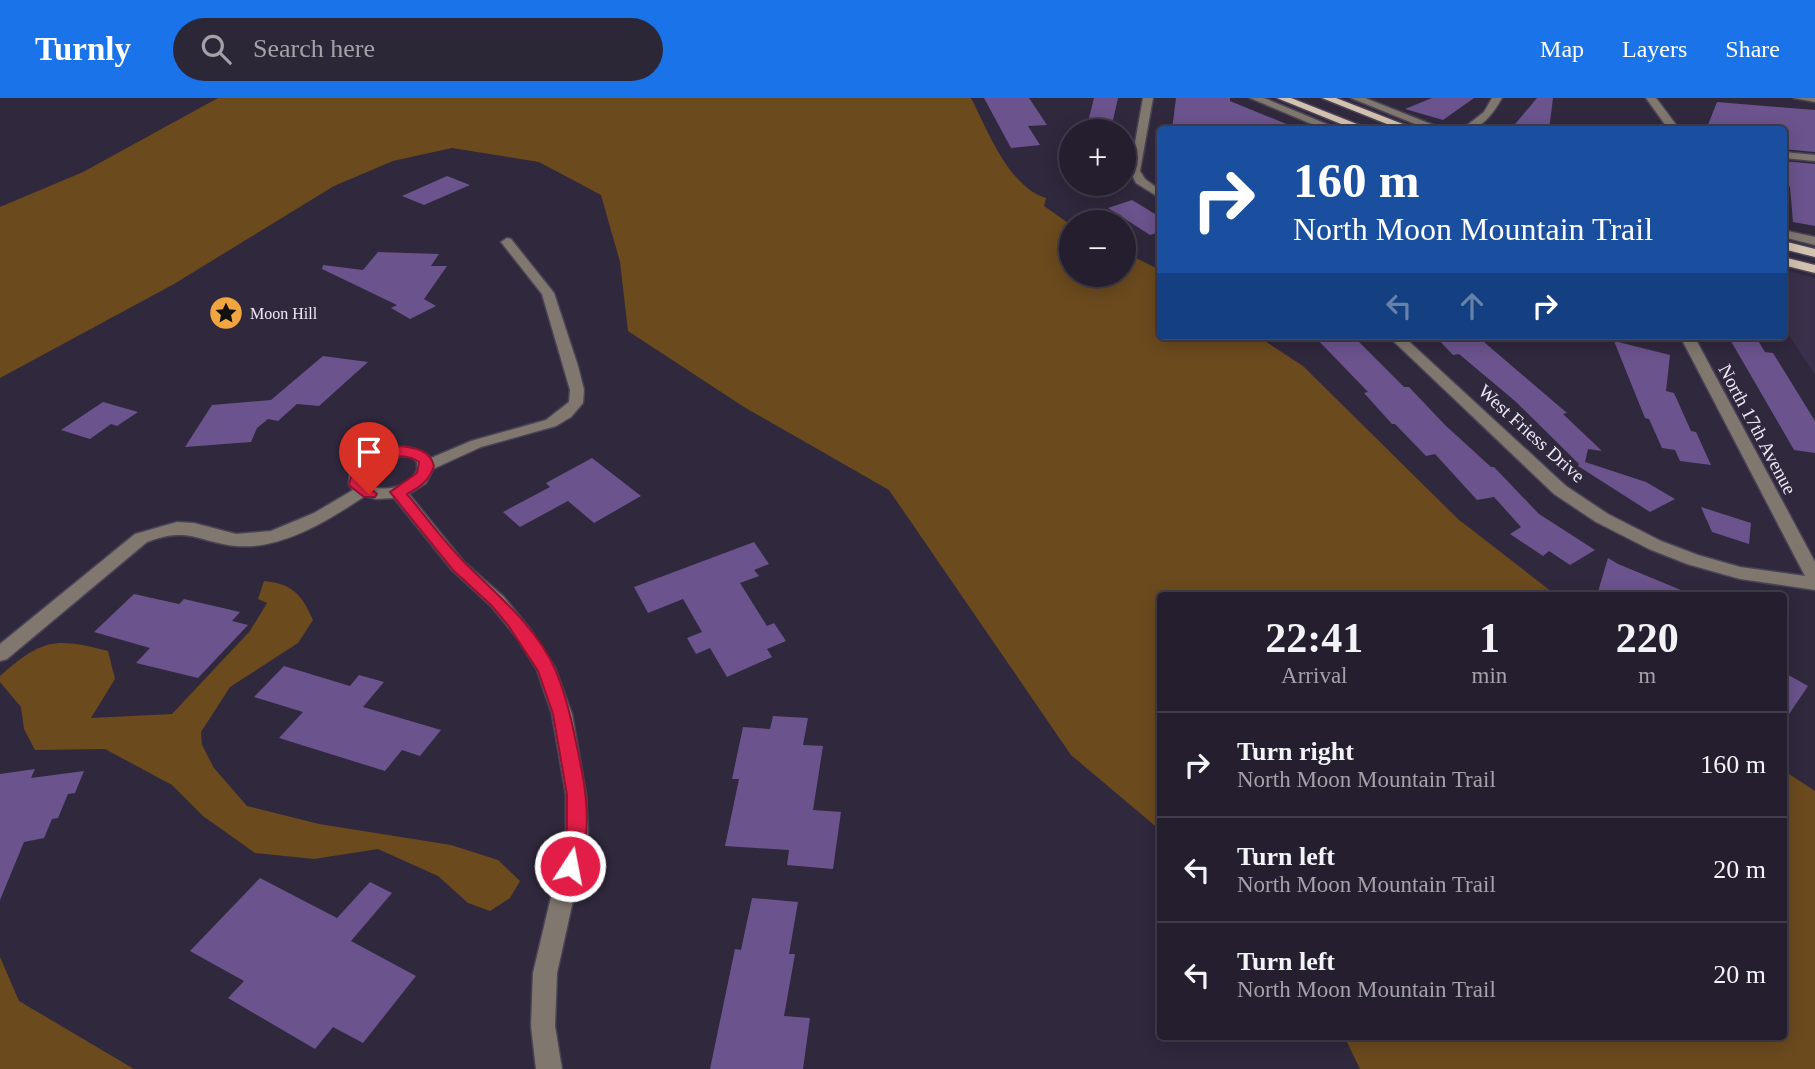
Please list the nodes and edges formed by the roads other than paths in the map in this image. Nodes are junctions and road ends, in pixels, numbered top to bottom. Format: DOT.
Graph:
graph roads {
  1 [pos="1149,98"];
  2 [pos="1255,98"];
  3 [pos="1282,98"];
  4 [pos="1327,98"];
  5 [pos="1356,98"];
  6 [pos="1497,98"];
  7 [pos="1651,98"];
  8 [pos="1799,98"];
  9 [pos="1815,99"];
  10 [pos="1323,126"];
  11 [pos="1356,126"];
  12 [pos="1402,126"];
  13 [pos="1430,126"];
  14 [pos="1472,126"];
  15 [pos="1672,126"];
  16 [pos="1787,155"];
  17 [pos="1815,158"];
  18 [pos="1157,193"];
  19 [pos="1787,234"];
  20 [pos="1815,241"];
  21 [pos="508,242"];
  22 [pos="1787,246"];
  23 [pos="1815,253"];
  24 [pos="1787,262"];
  25 [pos="1815,269"];
  26 [pos="1399,340"];
  27 [pos="1689,340"];
  28 [pos="427,466"];
  29 [pos="362,491"];
  30 [pos="398,492"];
  31 [pos="1815,578"];
  32 [pos="1815,584"];
  33 [pos="0,653"];
  34 [pos="549,1069"];
  1 -- 18 [label="street"];
  2 -- 10 [label="street"];
  3 -- 11 [label="main road"];
  4 -- 12 [label="main road"];
  5 -- 13 [label="street"];
  6 -- 14 [label="street"];
  7 -- 15 [label="street"];
  8 -- 9 [label="street"];
  16 -- 17 [label="street"];
  19 -- 20 [label="street"];
  21 -- 28 [label="street"];
  22 -- 23 [label="main road"];
  24 -- 25 [label="main road"];
  26 -- 32 [label="street, West Friess Drive"];
  27 -- 31 [label="street, North 17th Avenue"];
  28 -- 29 [label="street"];
  28 -- 30 [label="street"];
  29 -- 30 [label="street"];
  29 -- 33 [label="street"];
  30 -- 34 [label="street"];
}
